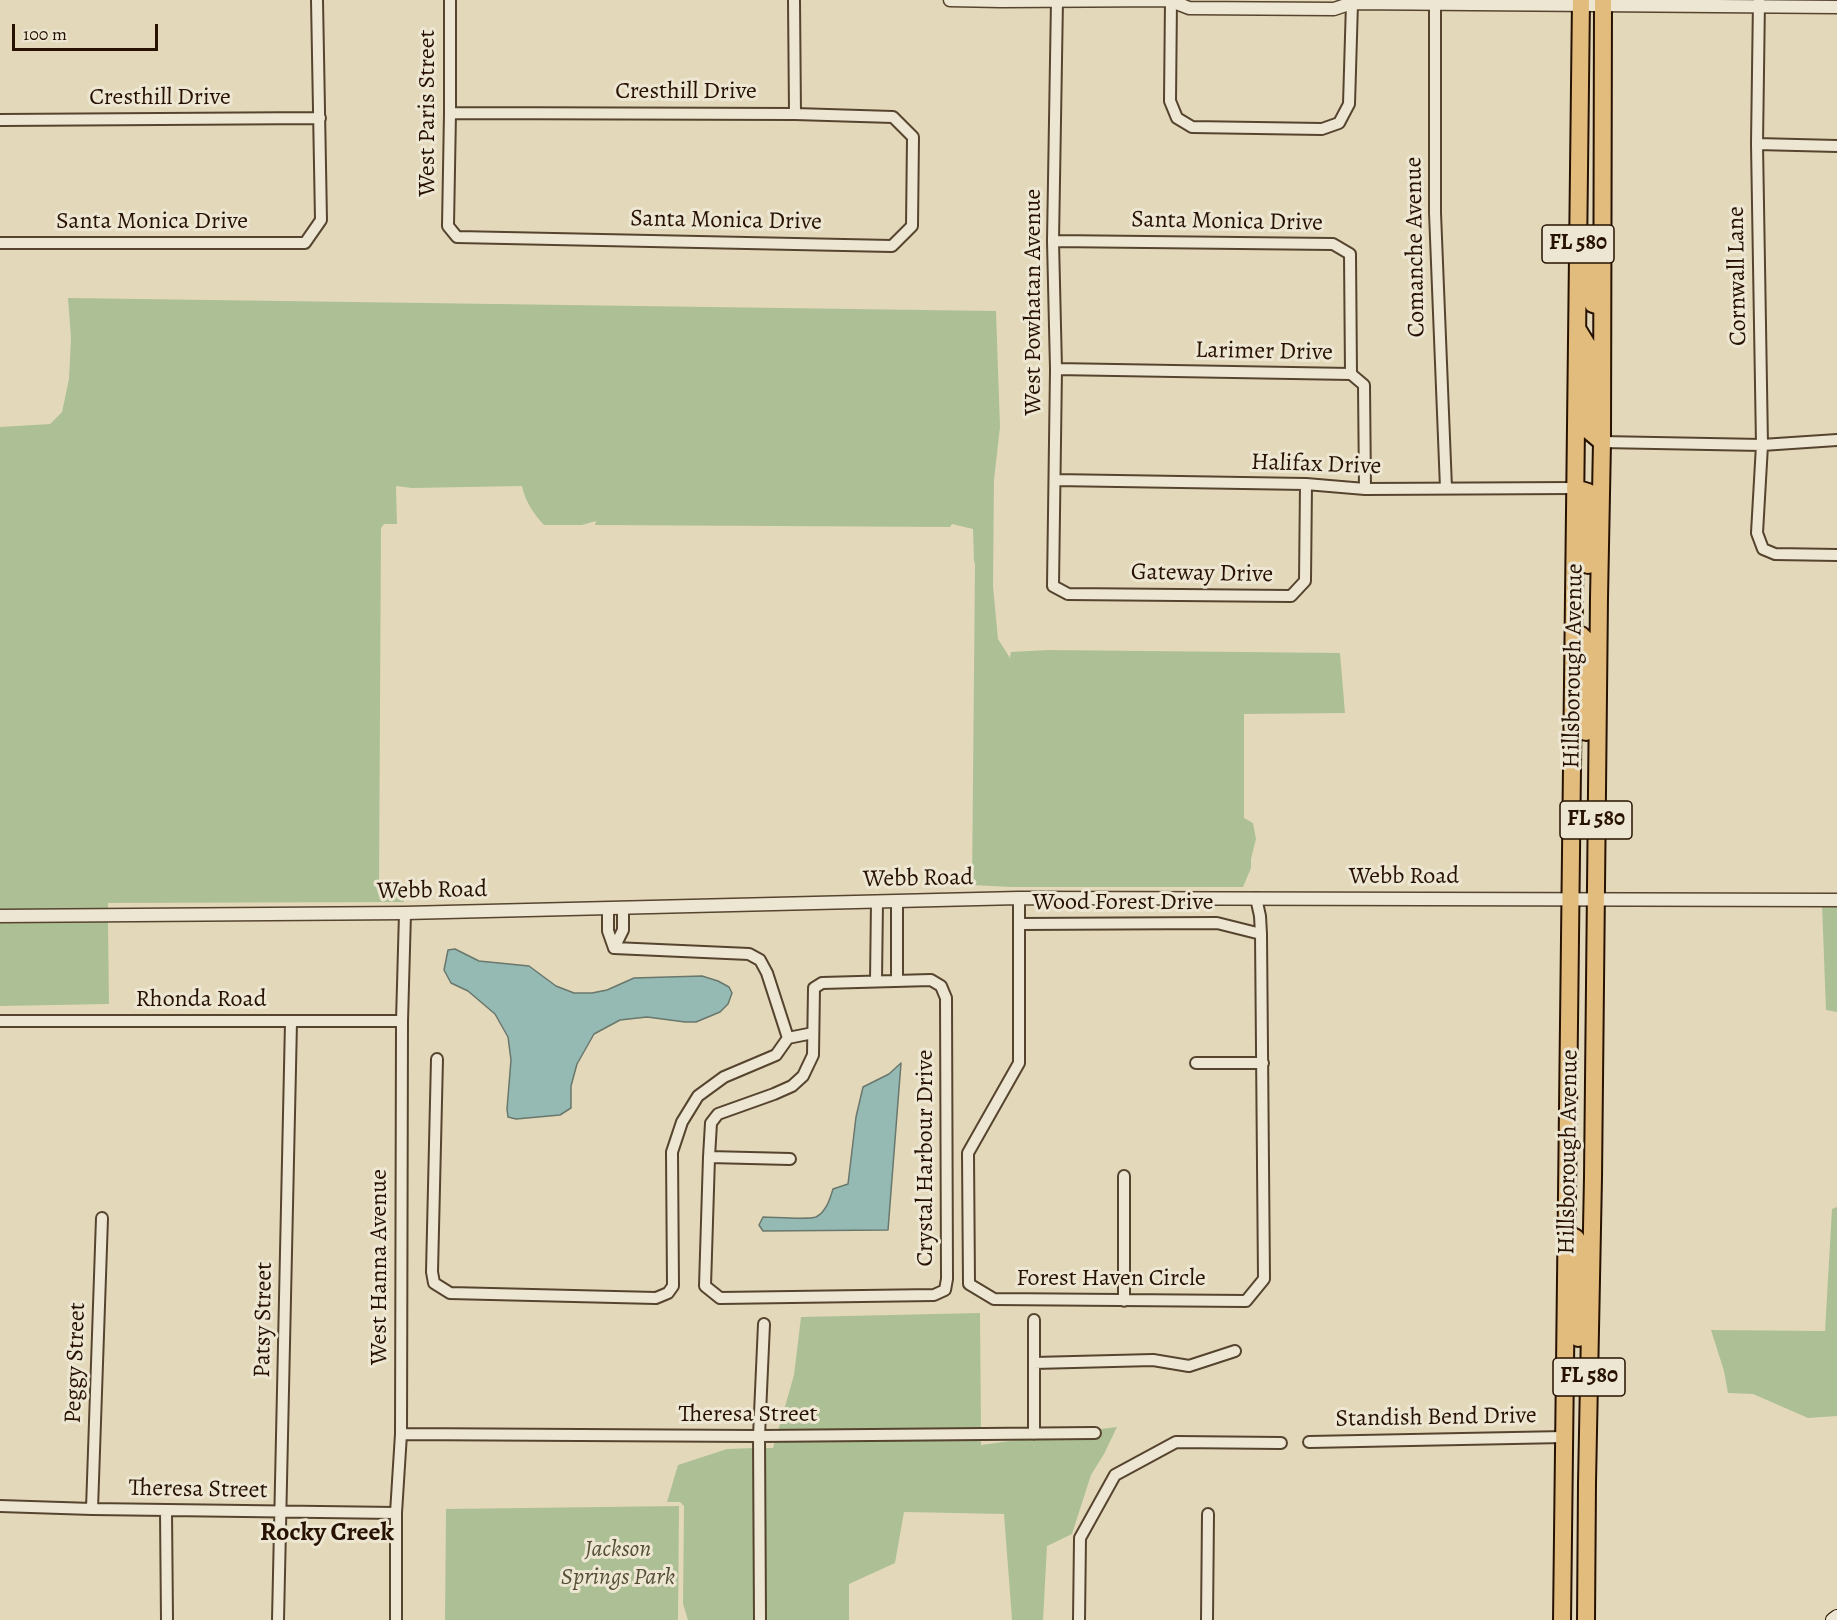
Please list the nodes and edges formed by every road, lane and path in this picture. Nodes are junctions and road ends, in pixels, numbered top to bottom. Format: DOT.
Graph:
graph roads {
  1 [pos="317,0"];
  2 [pos="450,0"];
  3 [pos="794,0"];
  4 [pos="950,0"];
  5 [pos="1172,0"];
  6 [pos="1056,1"];
  7 [pos="1348,2"];
  8 [pos="1581,2"];
  9 [pos="1603,2"];
  10 [pos="1759,3"];
  11 [pos="1435,4"];
  12 [pos="1837,7"];
  13 [pos="450,113"];
  14 [pos="795,114"];
  15 [pos="320,118"];
  16 [pos="0,120"];
  17 [pos="913,137"];
  18 [pos="1757,144"];
  19 [pos="1837,146"];
  20 [pos="448,226"];
  21 [pos="1578,236"];
  22 [pos="1053,241"];
  23 [pos="0,243"];
  24 [pos="1602,309"];
  25 [pos="1577,329"];
  26 [pos="1056,369"];
  27 [pos="1351,374"];
  28 [pos="1837,440"];
  29 [pos="1602,442"];
  30 [pos="1762,445"];
  31 [pos="1055,480"];
  32 [pos="1306,484"];
  33 [pos="1575,488"];
  34 [pos="1365,489"];
  35 [pos="1446,489"];
  36 [pos="1837,555"];
  37 [pos="1599,592"];
  38 [pos="1068,594"];
  39 [pos="1574,633"];
  40 [pos="1597,742"];
  41 [pos="1019,898"];
  42 [pos="1256,898"];
  43 [pos="1571,898"];
  44 [pos="1596,898"];
  45 [pos="1837,900"];
  46 [pos="877,901"];
  47 [pos="897,901"];
  48 [pos="608,908"];
  49 [pos="623,908"];
  50 [pos="405,913"];
  51 [pos="0,916"];
  52 [pos="1019,924"];
  53 [pos="1261,934"];
  54 [pos="614,948"];
  55 [pos="876,981"];
  56 [pos="897,981"];
  57 [pos="0,1021"];
  58 [pos="402,1021"];
  59 [pos="291,1022"];
  60 [pos="813,1034"];
  61 [pos="788,1038"];
  62 [pos="437,1059"];
  63 [pos="1196,1062"];
  64 [pos="1263,1063"];
  65 [pos="1569,1083"];
  66 [pos="1568,1138"];
  67 [pos="1593,1152"];
  68 [pos="709,1157"];
  69 [pos="790,1159"];
  70 [pos="1124,1176"];
  71 [pos="102,1218"];
  72 [pos="1567,1233"];
  73 [pos="1591,1233"];
  74 [pos="1124,1300"];
  75 [pos="1034,1320"];
  76 [pos="764,1324"];
  77 [pos="1235,1351"];
  78 [pos="1034,1363"];
  79 [pos="1589,1367"];
  80 [pos="1564,1380"];
  81 [pos="1095,1433"];
  82 [pos="401,1434"];
  83 [pos="1034,1434"];
  84 [pos="759,1436"];
  85 [pos="1564,1437"];
  86 [pos="1310,1442"];
  87 [pos="1281,1443"];
  88 [pos="1587,1483"];
  89 [pos="0,1506"];
  90 [pos="92,1509"];
  91 [pos="166,1511"];
  92 [pos="280,1512"];
  93 [pos="396,1513"];
  94 [pos="1208,1514"];
  95 [pos="1562,1576"];
  96 [pos="1587,1576"];
  97 [pos="1837,1617"];
  98 [pos="167,1620"];
  99 [pos="278,1620"];
  100 [pos="396,1620"];
  101 [pos="760,1620"];
  102 [pos="1079,1620"];
  103 [pos="1207,1620"];
  104 [pos="1562,1620"];
  105 [pos="1586,1620"];
  106 [pos="1833,1620"];
  1 -- 15 [label="street"];
  2 -- 13 [label="street, West Paris Street"];
  3 -- 14 [label="street"];
  4 -- 6 [label="street"];
  5 -- 6 [label="street"];
  5 -- 7 [label="street"];
  5 -- 7 [label="street"];
  6 -- 22 [label="street, West Powhatan Avenue"];
  7 -- 11 [label="street"];
  8 -- 9 [label="street"];
  8 -- 11 [label="street"];
  8 -- 21 [label="main road, Hillsborough Avenue / FL 580"];
  9 -- 10 [label="street"];
  9 -- 24 [label="main road, Hillsborough Avenue / FL 580"];
  10 -- 12 [label="street"];
  10 -- 18 [label="street, Cornwall Lane"];
  11 -- 35 [label="street, Comanche Avenue"];
  13 -- 14 [label="street, Cresthill Drive"];
  13 -- 20 [label="street, West Paris Street"];
  14 -- 17 [label="street, Cresthill Drive"];
  15 -- 16 [label="street, Cresthill Drive"];
  15 -- 23 [label="street, Santa Monica Drive"];
  17 -- 20 [label="street, Santa Monica Drive"];
  18 -- 19 [label="street"];
  18 -- 30 [label="street, Cornwall Lane"];
  21 -- 24 [label="main road"];
  21 -- 25 [label="main road, Hillsborough Avenue / FL 580"];
  22 -- 26 [label="street, West Powhatan Avenue"];
  22 -- 27 [label="street, Santa Monica Drive"];
  24 -- 29 [label="main road, Hillsborough Avenue / FL 580"];
  25 -- 29 [label="main road"];
  25 -- 33 [label="main road, Hillsborough Avenue / FL 580"];
  26 -- 27 [label="street, Larimer Drive"];
  26 -- 31 [label="street, West Powhatan Avenue"];
  27 -- 34 [label="street, Larimer Drive"];
  28 -- 30 [label="street"];
  29 -- 30 [label="street"];
  29 -- 37 [label="main road, Hillsborough Avenue / FL 580"];
  30 -- 36 [label="street, Cornwall Lane"];
  31 -- 32 [label="street, Halifax Drive"];
  31 -- 38 [label="street, West Powhatan Avenue"];
  32 -- 34 [label="street, Halifax Drive"];
  32 -- 38 [label="street, Gateway Drive"];
  33 -- 35 [label="street, Halifax Drive"];
  33 -- 37 [label="main road"];
  33 -- 39 [label="main road, Hillsborough Avenue / FL 580"];
  34 -- 35 [label="street, Halifax Drive"];
  37 -- 40 [label="main road, Hillsborough Avenue / FL 580"];
  39 -- 40 [label="main road"];
  39 -- 43 [label="main road, Hillsborough Avenue / FL 580"];
  40 -- 44 [label="main road, Hillsborough Avenue / FL 580"];
  41 -- 42 [label="street, Webb Road"];
  41 -- 47 [label="street, Webb Road"];
  41 -- 52 [label="street, Forest Haven Circle"];
  42 -- 43 [label="street, Webb Road"];
  42 -- 53 [label="street, Forest Haven Circle"];
  43 -- 44 [label="street, Webb Road"];
  43 -- 65 [label="main road, Hillsborough Avenue / FL 580"];
  44 -- 45 [label="street, Webb Road"];
  44 -- 67 [label="main road, Hillsborough Avenue / FL 580"];
  46 -- 47 [label="street, Webb Road"];
  46 -- 49 [label="street, Webb Road"];
  46 -- 55 [label="street"];
  47 -- 56 [label="street"];
  48 -- 49 [label="street, Webb Road"];
  48 -- 50 [label="street, Webb Road"];
  48 -- 54 [label="street"];
  49 -- 54 [label="street"];
  50 -- 51 [label="street, Webb Road"];
  50 -- 58 [label="street, West Hanna Avenue"];
  52 -- 53 [label="street, Wood Forest Drive"];
  52 -- 74 [label="street, Forest Haven Circle"];
  53 -- 64 [label="street, Forest Haven Circle"];
  54 -- 61 [label="street"];
  55 -- 56 [label="street, Crystal Harbour Drive"];
  55 -- 60 [label="street, Crystal Harbour Drive"];
  56 -- 68 [label="street, Crystal Harbour Drive"];
  57 -- 59 [label="street, Rhonda Road"];
  58 -- 59 [label="street, Rhonda Road"];
  58 -- 82 [label="street, West Hanna Avenue"];
  59 -- 92 [label="street, Patsy Street"];
  60 -- 61 [label="street"];
  60 -- 68 [label="street, Crystal Harbour Drive"];
  61 -- 62 [label="street"];
  63 -- 64 [label="street"];
  64 -- 74 [label="street, Forest Haven Circle"];
  65 -- 66 [label="main road, Hillsborough Avenue / FL 580"];
  65 -- 67 [label="main road"];
  66 -- 72 [label="main road, Hillsborough Avenue / FL 580"];
  66 -- 73 [label="main road"];
  67 -- 73 [label="main road, Hillsborough Avenue / FL 580"];
  68 -- 69 [label="street"];
  70 -- 74 [label="street"];
  71 -- 90 [label="street, Peggy Street"];
  72 -- 79 [label="main road"];
  72 -- 80 [label="main road, Hillsborough Avenue / FL 580"];
  73 -- 79 [label="main road, Hillsborough Avenue / FL 580"];
  75 -- 78 [label="street"];
  76 -- 84 [label="street"];
  77 -- 78 [label="street"];
  78 -- 83 [label="street"];
  79 -- 88 [label="main road, Hillsborough Avenue / FL 580"];
  80 -- 85 [label="main road, Hillsborough Avenue / FL 580"];
  80 -- 88 [label="main road"];
  81 -- 83 [label="street, Theresa Street"];
  82 -- 84 [label="street, Theresa Street"];
  82 -- 93 [label="street, West Hanna Avenue"];
  83 -- 84 [label="street, Theresa Street"];
  84 -- 101 [label="street"];
  85 -- 86 [label="street, Standish Bend Drive"];
  85 -- 95 [label="main road, Hillsborough Avenue / FL 580"];
  87 -- 102 [label="street"];
  88 -- 96 [label="main road, Hillsborough Avenue / FL 580"];
  89 -- 90 [label="street, Theresa Street"];
  90 -- 91 [label="street, Theresa Street"];
  91 -- 92 [label="street, Theresa Street"];
  91 -- 98 [label="street"];
  92 -- 93 [label="street, Theresa Street"];
  92 -- 99 [label="street, Patsy Street"];
  93 -- 100 [label="street, West Hanna Avenue"];
  94 -- 103 [label="street"];
  95 -- 96 [label="main road"];
  95 -- 104 [label="main road, Hillsborough Avenue / FL 580"];
  96 -- 105 [label="main road, Hillsborough Avenue / FL 580"];
  97 -- 106 [label="main road"];
}
